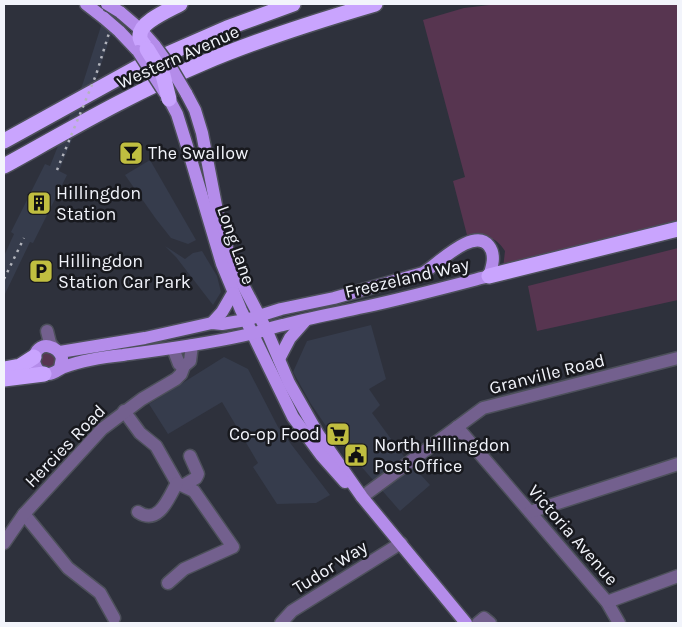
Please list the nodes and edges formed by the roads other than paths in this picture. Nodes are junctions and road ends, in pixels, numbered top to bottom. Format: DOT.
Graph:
graph roads {
  1 [pos="86,4"];
  2 [pos="180,4"];
  3 [pos="293,4"];
  4 [pos="376,4"];
  5 [pos="104,9"];
  6 [pos="141,30"];
  7 [pos="147,49"];
  8 [pos="169,99"];
  9 [pos="4,141"];
  10 [pos="4,166"];
  11 [pos="678,229"];
  12 [pos="489,276"];
  13 [pos="234,293"];
  14 [pos="259,316"];
  15 [pos="246,320"];
  16 [pos="305,320"];
  17 [pos="212,323"];
  18 [pos="266,329"];
  19 [pos="253,334"];
  20 [pos="192,345"];
  21 [pos="173,348"];
  22 [pos="57,350"];
  23 [pos="37,353"];
  24 [pos="678,358"];
  25 [pos="279,359"];
  26 [pos="184,366"];
  27 [pos="60,368"];
  28 [pos="4,369"];
  29 [pos="44,374"];
  30 [pos="4,379"];
  31 [pos="124,411"];
  32 [pos="457,427"];
  33 [pos="190,456"];
  34 [pos="678,464"];
  35 [pos="180,484"];
  36 [pos="362,497"];
  37 [pos="138,512"];
  38 [pos="530,512"];
  39 [pos="24,514"];
  40 [pos="4,543"];
  41 [pos="400,543"];
  42 [pos="678,576"];
  43 [pos="168,583"];
  44 [pos="607,602"];
  45 [pos="114,618"];
  46 [pos="281,623"];
  47 [pos="466,623"];
  48 [pos="478,623"];
  49 [pos="490,623"];
  50 [pos="619,623"];
  1 -- 5 [label="main road, Long Lane"];
  2 -- 6 [label="highway"];
  3 -- 9 [label="highway, Western Avenue"];
  4 -- 10 [label="highway, Western Avenue"];
  5 -- 6 [label="main road, Long Lane, bridge"];
  5 -- 7 [label="main road, Long Lane, bridge"];
  6 -- 7 [label="highway"];
  7 -- 8 [label="highway, bridge"];
  7 -- 14 [label="main road, Long Lane, bridge"];
  8 -- 13 [label="main road, Long Lane"];
  11 -- 12 [label="highway"];
  12 -- 14 [label="main road, Freezeland Way"];
  12 -- 16 [label="main road, Freezeland Way"];
  13 -- 15 [label="main road, Long Lane"];
  13 -- 17 [label="main road"];
  14 -- 15 [label="main road, Freezeland Way"];
  14 -- 18 [label="main road, Long Lane"];
  15 -- 17 [label="main road, Freezeland Way"];
  15 -- 19 [label="main road, Long Lane"];
  16 -- 18 [label="main road, Freezeland Way"];
  16 -- 25 [label="main road"];
  17 -- 22 [label="main road, Freezeland Way"];
  18 -- 19 [label="main road, Freezeland Way"];
  18 -- 25 [label="main road, Long Lane"];
  19 -- 20 [label="main road, Freezeland Way"];
  19 -- 36 [label="main road, Long Lane"];
  20 -- 21 [label="main road, Freezeland Way"];
  20 -- 26 [label="street, Hercies Road"];
  21 -- 26 [label="street"];
  21 -- 27 [label="main road, Freezeland Way"];
  22 -- 23 [label="main road"];
  22 -- 23 [label="street"];
  22 -- 27 [label="main road"];
  23 -- 28 [label="highway"];
  23 -- 29 [label="main road"];
  24 -- 32 [label="street, Granville Road"];
  25 -- 36 [label="main road, Long Lane"];
  26 -- 31 [label="street, Hercies Road"];
  27 -- 29 [label="main road"];
  29 -- 30 [label="highway"];
  31 -- 35 [label="street"];
  31 -- 39 [label="street, Hercies Road"];
  32 -- 36 [label="street, Granville Road"];
  32 -- 38 [label="street, Victoria Avenue"];
  33 -- 35 [label="street"];
  34 -- 38 [label="street"];
  35 -- 37 [label="street"];
  35 -- 43 [label="street"];
  36 -- 41 [label="main road, Long Lane"];
  38 -- 44 [label="street, Victoria Avenue"];
  39 -- 40 [label="street, Hercies Road"];
  39 -- 45 [label="street"];
  41 -- 46 [label="street, Tudor Way"];
  41 -- 47 [label="main road, Long Lane"];
  42 -- 44 [label="street"];
  44 -- 50 [label="street, Victoria Avenue"];
  48 -- 49 [label="street"];
}
